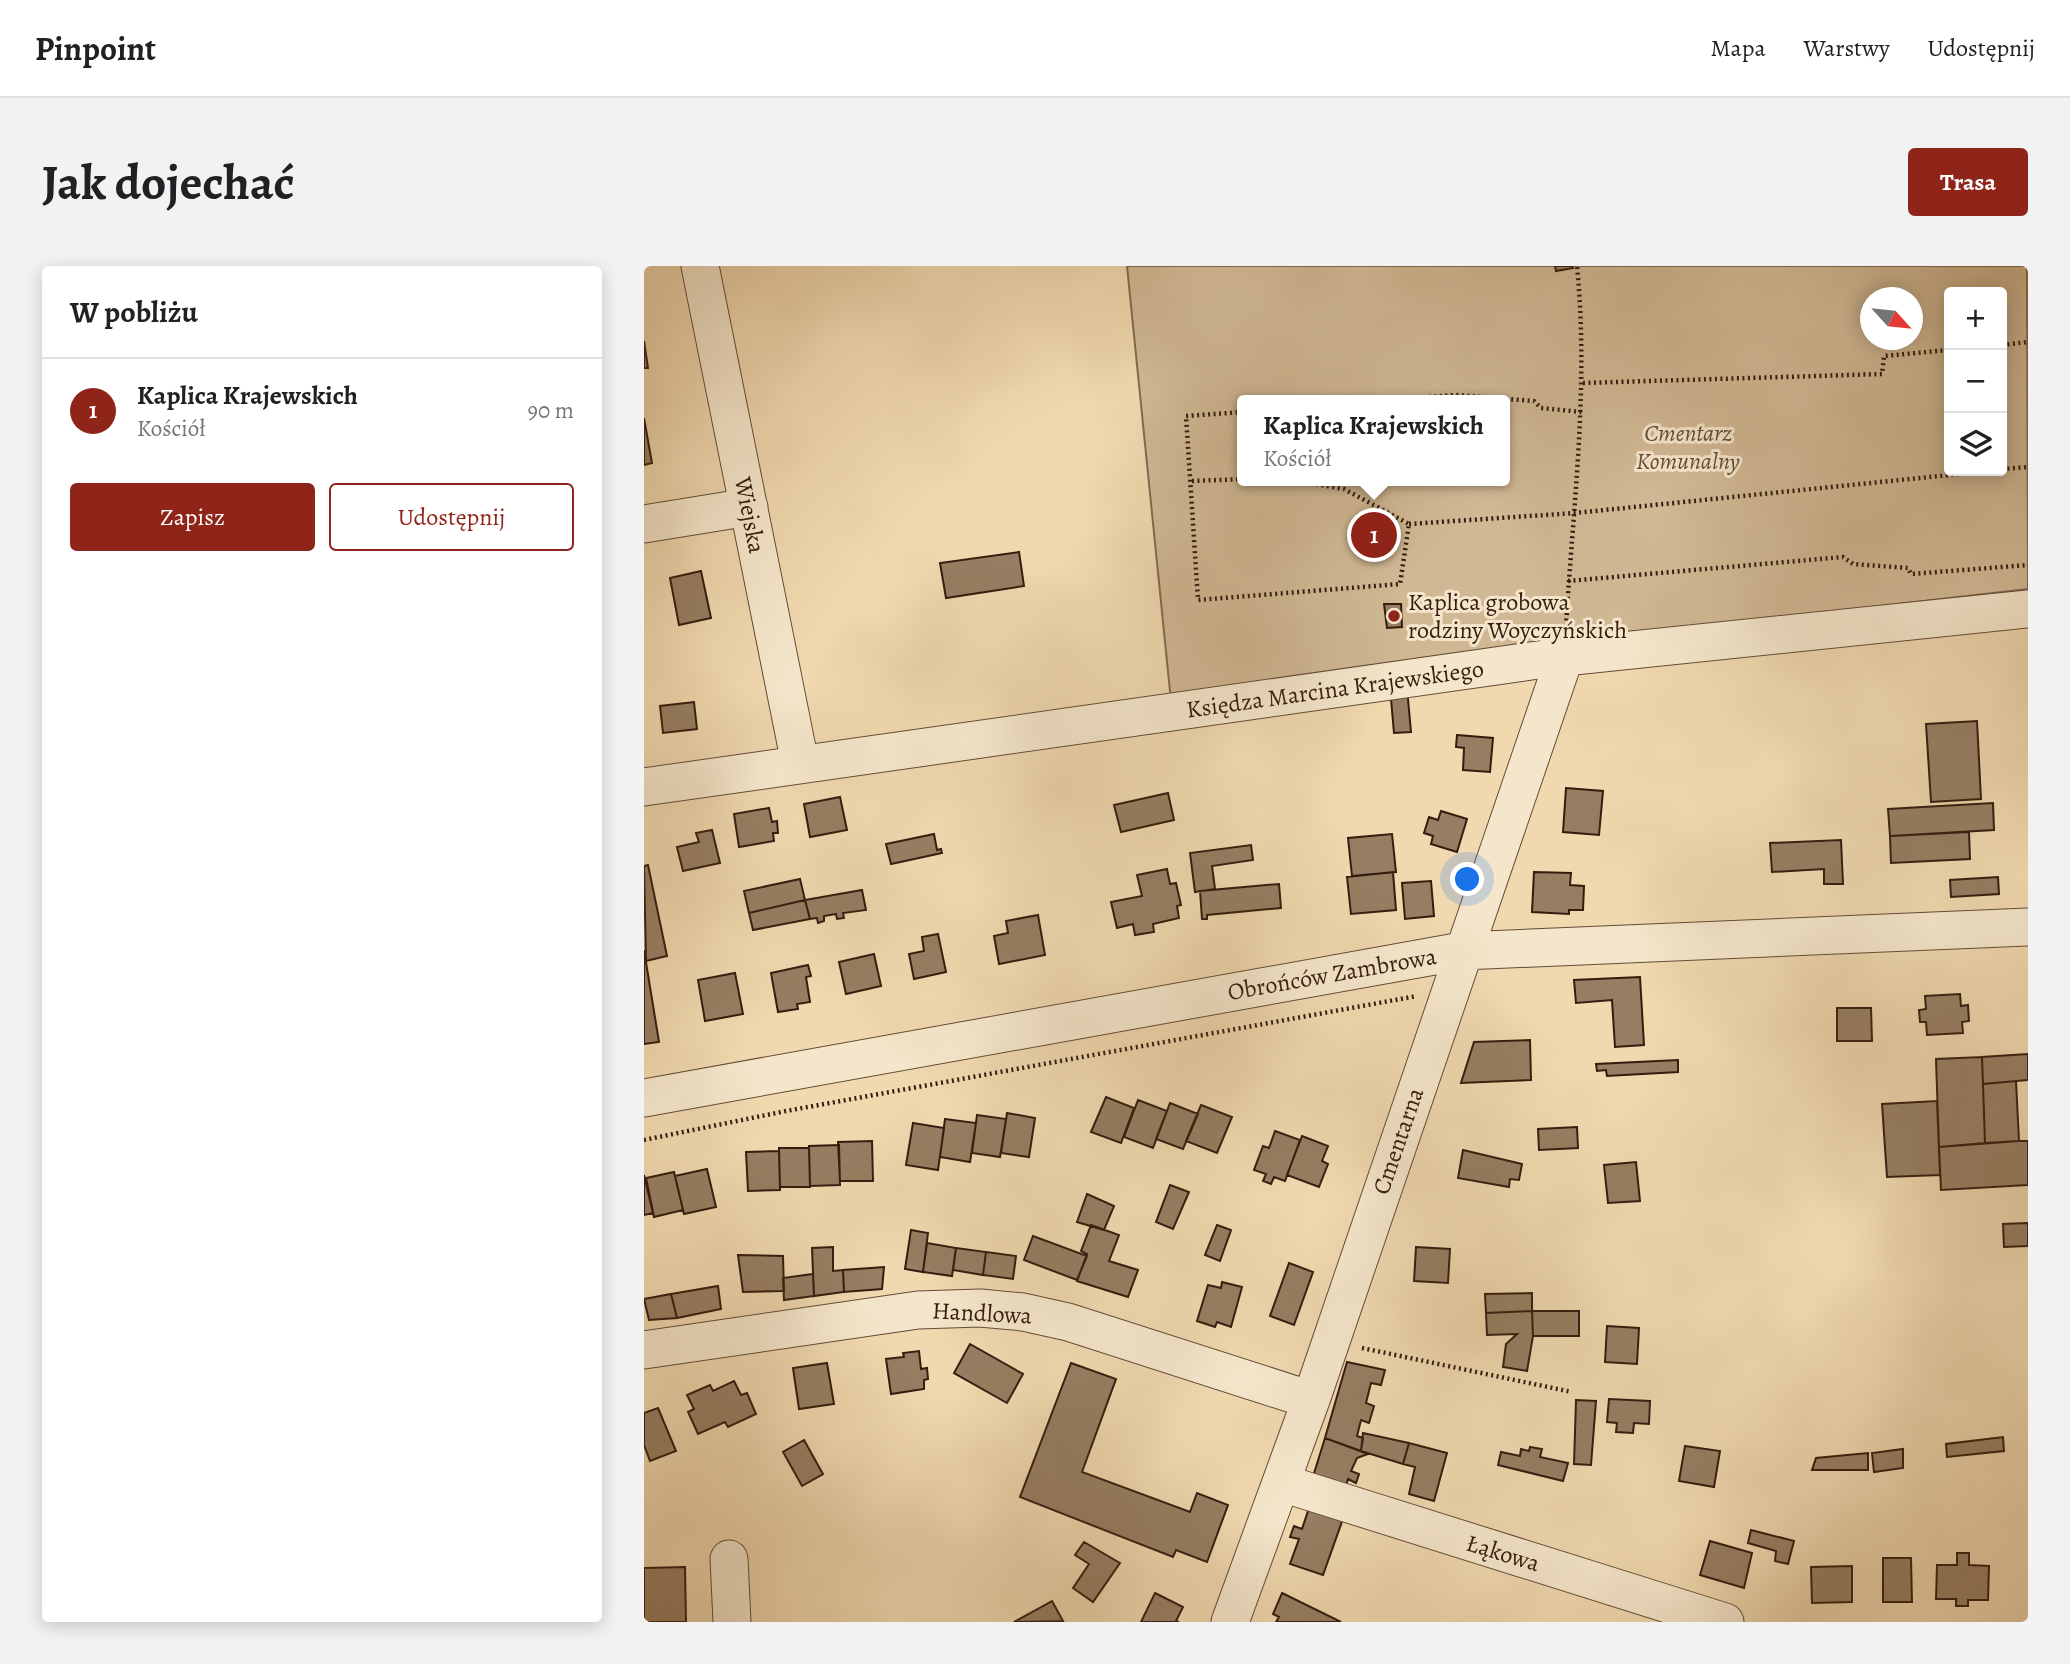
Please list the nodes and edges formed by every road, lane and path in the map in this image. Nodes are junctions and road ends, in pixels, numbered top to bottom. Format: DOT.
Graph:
graph roads {
  1 [pos="701,266"];
  2 [pos="1577,266"];
  3 [pos="2028,342"];
  4 [pos="2007,344"];
  5 [pos="1944,350"];
  6 [pos="1583,383"];
  7 [pos="1510,399"];
  8 [pos="1237,412"];
  9 [pos="1582,412"];
  10 [pos="2028,467"];
  11 [pos="2007,469"];
  12 [pos="1944,476"];
  13 [pos="1237,479"];
  14 [pos="1192,481"];
  15 [pos="1327,486"];
  16 [pos="749,507"];
  17 [pos="1575,513"];
  18 [pos="644,524"];
  19 [pos="1409,524"];
  20 [pos="2028,565"];
  21 [pos="1568,581"];
  22 [pos="2028,609"];
  23 [pos="1564,659"];
  24 [pos="800,763"];
  25 [pos="644,787"];
  26 [pos="2028,927"];
  27 [pos="1462,951"];
  28 [pos="1450,988"];
  29 [pos="644,1098"];
  30 [pos="644,1140"];
  31 [pos="1330,1343"];
  32 [pos="644,1350"];
  33 [pos="1572,1392"];
  34 [pos="1311,1400"];
  35 [pos="1282,1483"];
  36 [pos="729,1559"];
  37 [pos="732,1622"];
  38 [pos="1230,1622"];
  39 [pos="1725,1622"];
  1 -- 16 [label="street, Wiejska"];
  2 -- 6 [label="path"];
  3 -- 4 [label="path"];
  5 -- 6 [label="path"];
  6 -- 9 [label="path"];
  7 -- 9 [label="path"];
  8 -- 14 [label="path"];
  9 -- 17 [label="path"];
  10 -- 11 [label="path"];
  12 -- 17 [label="path"];
  13 -- 14 [label="path"];
  14 -- 19 [label="path"];
  15 -- 19 [label="path"];
  16 -- 18 [label="street"];
  16 -- 24 [label="street, Wiejska"];
  17 -- 19 [label="path"];
  17 -- 21 [label="path"];
  20 -- 21 [label="path"];
  21 -- 23 [label="path"];
  22 -- 23 [label="street, Księdza Marcina Krajewskiego"];
  23 -- 24 [label="street, Księdza Marcina Krajewskiego"];
  23 -- 27 [label="street, Cmentarna"];
  24 -- 25 [label="street, Księdza Marcina Krajewskiego"];
  26 -- 27 [label="street, Obrońców Zambrowa"];
  27 -- 28 [label="street, Cmentarna"];
  27 -- 29 [label="street, Obrońców Zambrowa"];
  28 -- 30 [label="path"];
  28 -- 31 [label="street, Cmentarna"];
  31 -- 33 [label="path"];
  31 -- 34 [label="street, Cmentarna"];
  32 -- 34 [label="street, Handlowa"];
  34 -- 35 [label="street, Cmentarna"];
  35 -- 38 [label="street, Cmentarna"];
  35 -- 39 [label="street, Łąkowa"];
  36 -- 37 [label="street"];
}
